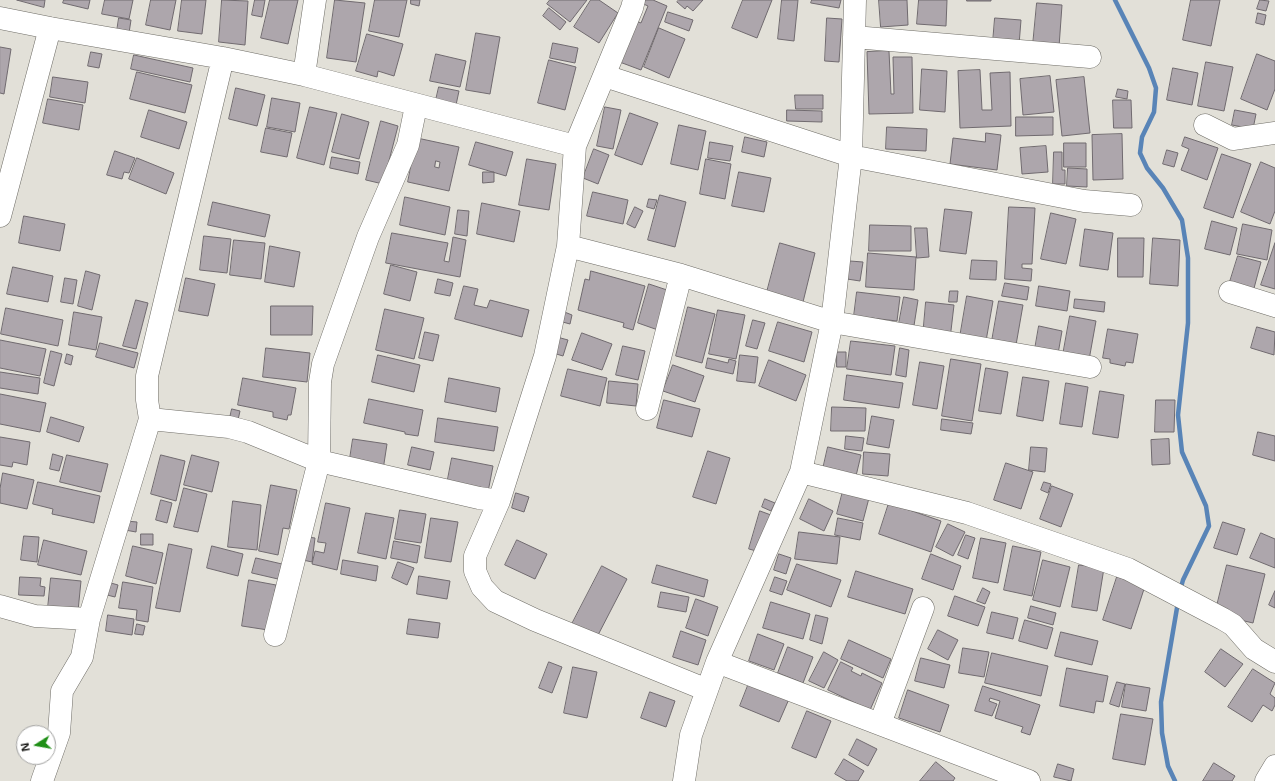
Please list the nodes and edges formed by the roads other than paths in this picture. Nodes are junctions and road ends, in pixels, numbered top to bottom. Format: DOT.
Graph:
graph roads {
  1 [pos="315,0"];
  2 [pos="634,0"];
  3 [pos="855,0"];
  4 [pos="0,18"];
  5 [pos="50,28"];
  6 [pos="854,37"];
  7 [pos="1090,57"];
  8 [pos="223,58"];
  9 [pos="304,75"];
  10 [pos="605,76"];
  11 [pos="416,106"];
  12 [pos="1205,125"];
  13 [pos="1275,133"];
  14 [pos="575,146"];
  15 [pos="851,156"];
  16 [pos="1131,205"];
  17 [pos="0,216"];
  18 [pos="568,246"];
  19 [pos="681,275"];
  20 [pos="1230,292"];
  21 [pos="1275,306"];
  22 [pos="832,322"];
  23 [pos="1090,367"];
  24 [pos="647,408"];
  25 [pos="150,419"];
  26 [pos="319,461"];
  27 [pos="801,472"];
  28 [pos="499,501"];
  29 [pos="0,606"];
  30 [pos="923,608"];
  31 [pos="89,619"];
  32 [pos="275,635"];
  33 [pos="717,662"];
  34 [pos="1275,662"];
  35 [pos="707,690"];
  36 [pos="880,724"];
  37 [pos="1275,766"];
  38 [pos="42,781"];
  39 [pos="684,781"];
  40 [pos="1029,781"];
  41 [pos="1266,781"];
  1 -- 9 [label="street"];
  2 -- 10 [label="street"];
  3 -- 6 [label="street"];
  4 -- 5 [label="street"];
  5 -- 8 [label="street"];
  5 -- 17 [label="street"];
  6 -- 7 [label="street"];
  6 -- 15 [label="street"];
  8 -- 9 [label="street"];
  8 -- 25 [label="street"];
  9 -- 11 [label="street"];
  10 -- 14 [label="street"];
  10 -- 15 [label="street"];
  11 -- 14 [label="street"];
  11 -- 26 [label="street"];
  12 -- 13 [label="street"];
  14 -- 18 [label="street"];
  15 -- 16 [label="street"];
  15 -- 22 [label="street"];
  18 -- 19 [label="street"];
  18 -- 28 [label="street"];
  19 -- 22 [label="street"];
  19 -- 24 [label="street"];
  20 -- 21 [label="street"];
  22 -- 23 [label="street"];
  22 -- 27 [label="street"];
  25 -- 26 [label="street"];
  25 -- 31 [label="street"];
  26 -- 28 [label="street"];
  26 -- 32 [label="street"];
  27 -- 33 [label="street"];
  27 -- 34 [label="street"];
  28 -- 35 [label="street"];
  29 -- 31 [label="street"];
  30 -- 36 [label="street"];
  31 -- 38 [label="street"];
  33 -- 35 [label="street"];
  33 -- 36 [label="street"];
  35 -- 39 [label="street"];
  36 -- 40 [label="street"];
  37 -- 41 [label="street"];
}
